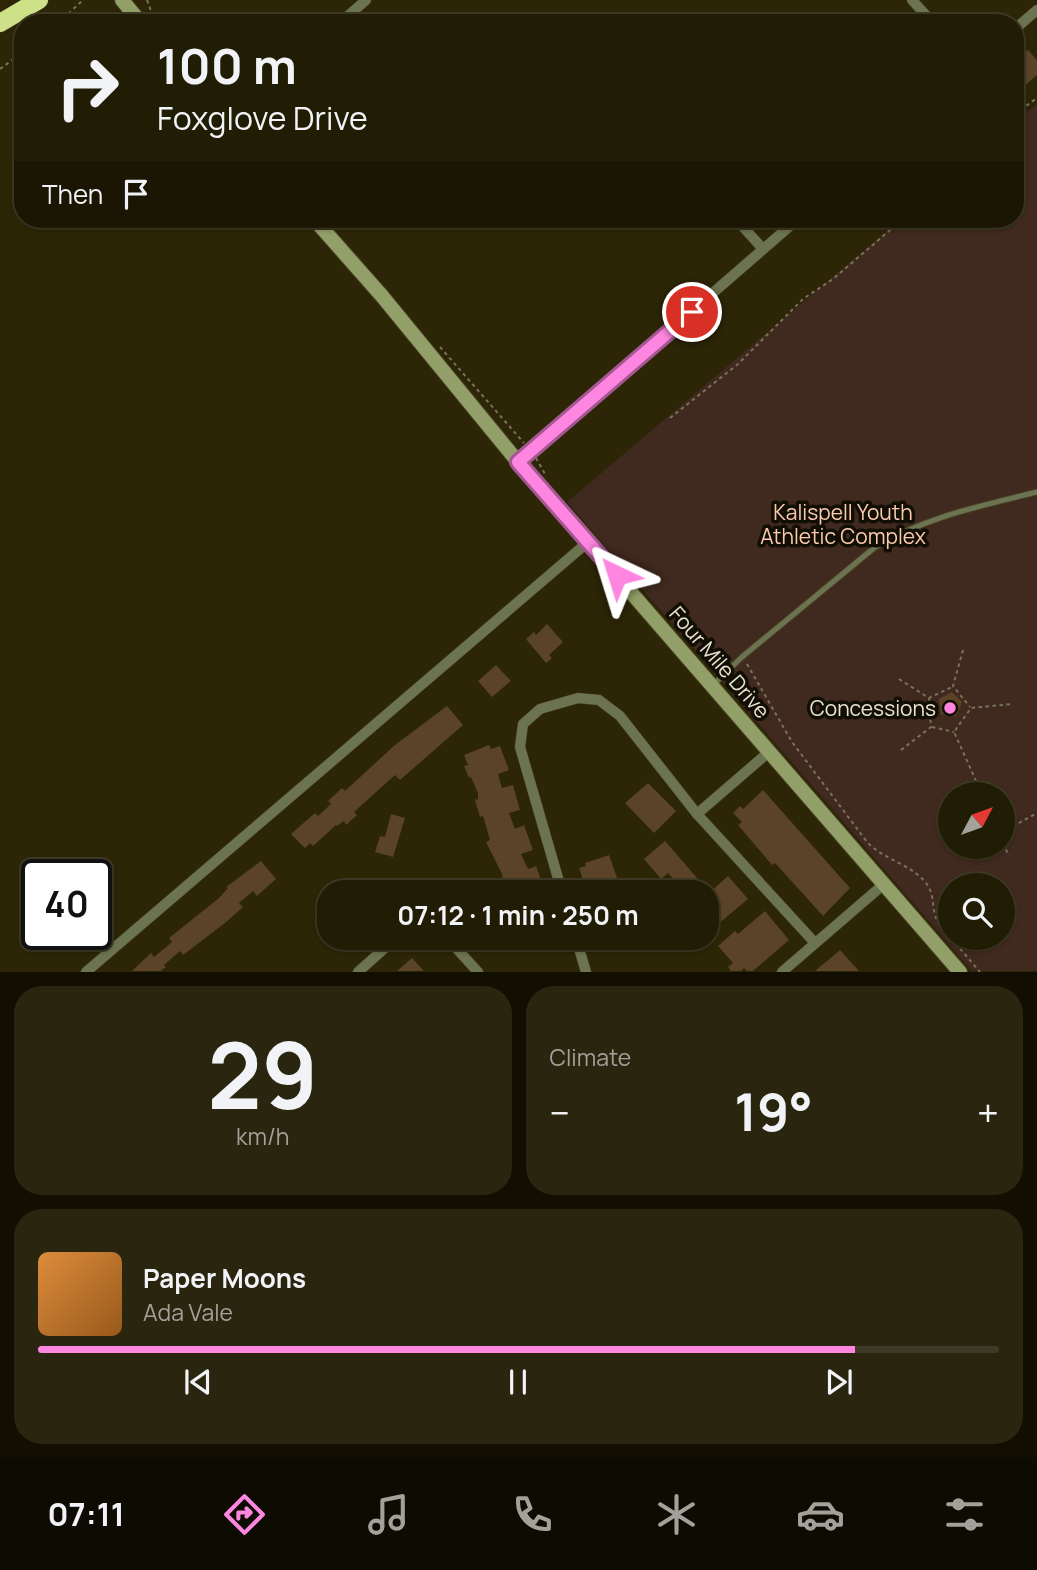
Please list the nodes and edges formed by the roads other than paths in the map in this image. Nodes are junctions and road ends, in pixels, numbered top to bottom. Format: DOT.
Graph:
graph roads {
  1 [pos="39,0"];
  2 [pos="122,0"];
  3 [pos="366,0"];
  4 [pos="912,0"];
  5 [pos="15,14"];
  6 [pos="134,14"];
  7 [pos="350,14"];
  8 [pos="925,14"];
  9 [pos="322,228"];
  10 [pos="744,228"];
  11 [pos="788,228"];
  12 [pos="763,249"];
  13 [pos="518,462"];
  14 [pos="1037,492"];
  15 [pos="588,542"];
  16 [pos="713,685"];
  17 [pos="770,751"];
  18 [pos="697,814"];
  19 [pos="559,880"];
  20 [pos="884,884"];
  21 [pos="815,943"];
  22 [pos="382,950"];
  23 [pos="458,950"];
  24 [pos="580,950"];
  25 [pos="86,971"];
  26 [pos="358,971"];
  27 [pos="478,971"];
  28 [pos="586,971"];
  29 [pos="782,971"];
  30 [pos="960,971"];
  1 -- 5 [label="highway"];
  2 -- 6 [label="street"];
  3 -- 7 [label="street"];
  4 -- 8 [label="street"];
  9 -- 13 [label="street, Four Mile Drive"];
  10 -- 12 [label="street"];
  11 -- 12 [label="street"];
  12 -- 13 [label="street"];
  13 -- 15 [label="street, Four Mile Drive"];
  14 -- 16 [label="lane"];
  15 -- 16 [label="street, Four Mile Drive"];
  15 -- 25 [label="street"];
  16 -- 17 [label="street, Four Mile Drive"];
  17 -- 18 [label="street"];
  17 -- 20 [label="street, Four Mile Drive"];
  18 -- 19 [label="street"];
  18 -- 21 [label="street"];
  20 -- 21 [label="street"];
  20 -- 30 [label="street, Four Mile Drive"];
  21 -- 29 [label="street"];
  22 -- 26 [label="street"];
  23 -- 27 [label="street"];
  24 -- 28 [label="street"];
}
